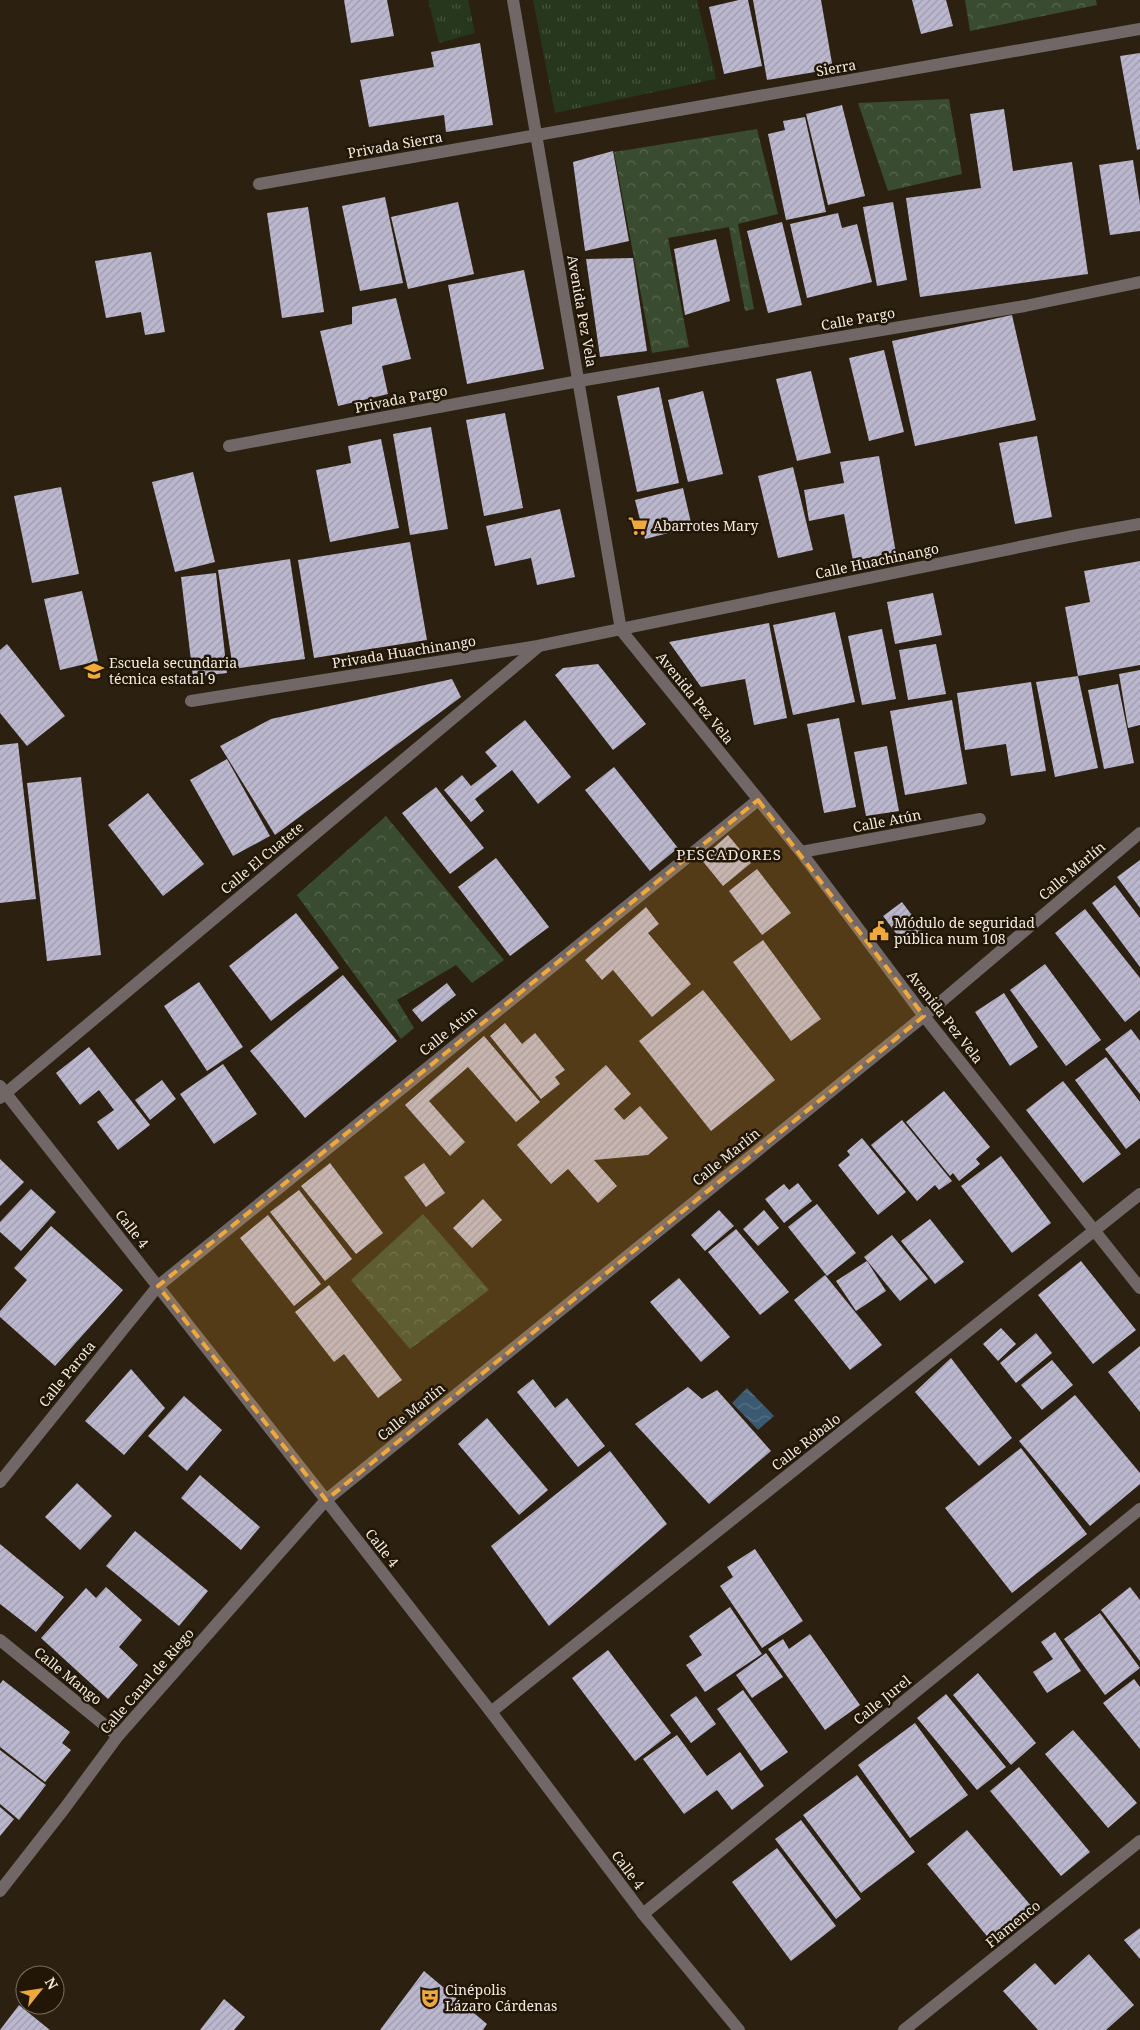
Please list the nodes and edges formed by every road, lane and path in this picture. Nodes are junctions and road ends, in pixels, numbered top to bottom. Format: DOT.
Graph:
graph roads {
  1 [pos="513,0"];
  2 [pos="1140,29"];
  3 [pos="536,136"];
  4 [pos="259,184"];
  5 [pos="1140,282"];
  6 [pos="579,381"];
  7 [pos="229,446"];
  8 [pos="1140,524"];
  9 [pos="621,630"];
  10 [pos="538,646"];
  11 [pos="191,701"];
  12 [pos="758,800"];
  13 [pos="980,819"];
  14 [pos="1140,833"];
  15 [pos="801,852"];
  16 [pos="924,1016"];
  17 [pos="2,1092"];
  18 [pos="1140,1194"];
  19 [pos="1095,1232"];
  20 [pos="158,1286"];
  21 [pos="1140,1288"];
  22 [pos="0,1482"];
  23 [pos="326,1500"];
  24 [pos="1140,1509"];
  25 [pos="0,1640"];
  26 [pos="491,1712"];
  27 [pos="118,1736"];
  28 [pos="1140,1841"];
  29 [pos="0,1890"];
  30 [pos="643,1914"];
  31 [pos="739,2030"];
  32 [pos="904,2030"];
  1 -- 3 [label="street, Avenida Pez Vela"];
  2 -- 3 [label="street, Sierra"];
  3 -- 4 [label="street, Privada Sierra"];
  3 -- 6 [label="street, Avenida Pez Vela"];
  5 -- 6 [label="street, Calle Pargo"];
  6 -- 7 [label="street, Privada Pargo"];
  6 -- 9 [label="street, Avenida Pez Vela"];
  8 -- 9 [label="street, Calle Huachinango"];
  9 -- 10 [label="street, Privada Huachinango"];
  9 -- 12 [label="street, Avenida Pez Vela"];
  10 -- 11 [label="street, Privada Huachinango"];
  10 -- 17 [label="street, Calle El Cuatete"];
  12 -- 15 [label="street, Avenida Pez Vela"];
  12 -- 20 [label="street, Calle Atún"];
  13 -- 15 [label="street, Calle Atún"];
  14 -- 16 [label="street, Calle Marlín"];
  15 -- 16 [label="street, Avenida Pez Vela"];
  16 -- 19 [label="street, Avenida Pez Vela"];
  16 -- 23 [label="street, Calle Marlín"];
  17 -- 20 [label="street, Calle 4"];
  18 -- 19 [label="street, Calle Róbalo"];
  19 -- 21 [label="street, Avenida Pez Vela"];
  19 -- 26 [label="street, Calle Róbalo"];
  20 -- 22 [label="street, Calle Parota"];
  20 -- 23 [label="street, Calle 4"];
  23 -- 26 [label="street, Calle 4"];
  23 -- 27 [label="street, Calle Canal de Riego"];
  24 -- 30 [label="street, Calle Jurel"];
  25 -- 27 [label="street, Calle Mango"];
  26 -- 30 [label="street, Calle 4"];
  27 -- 29 [label="street, Calle Canal de Riego"];
  28 -- 32 [label="street, Flamenco"];
  30 -- 31 [label="street, Calle 4"];
}
